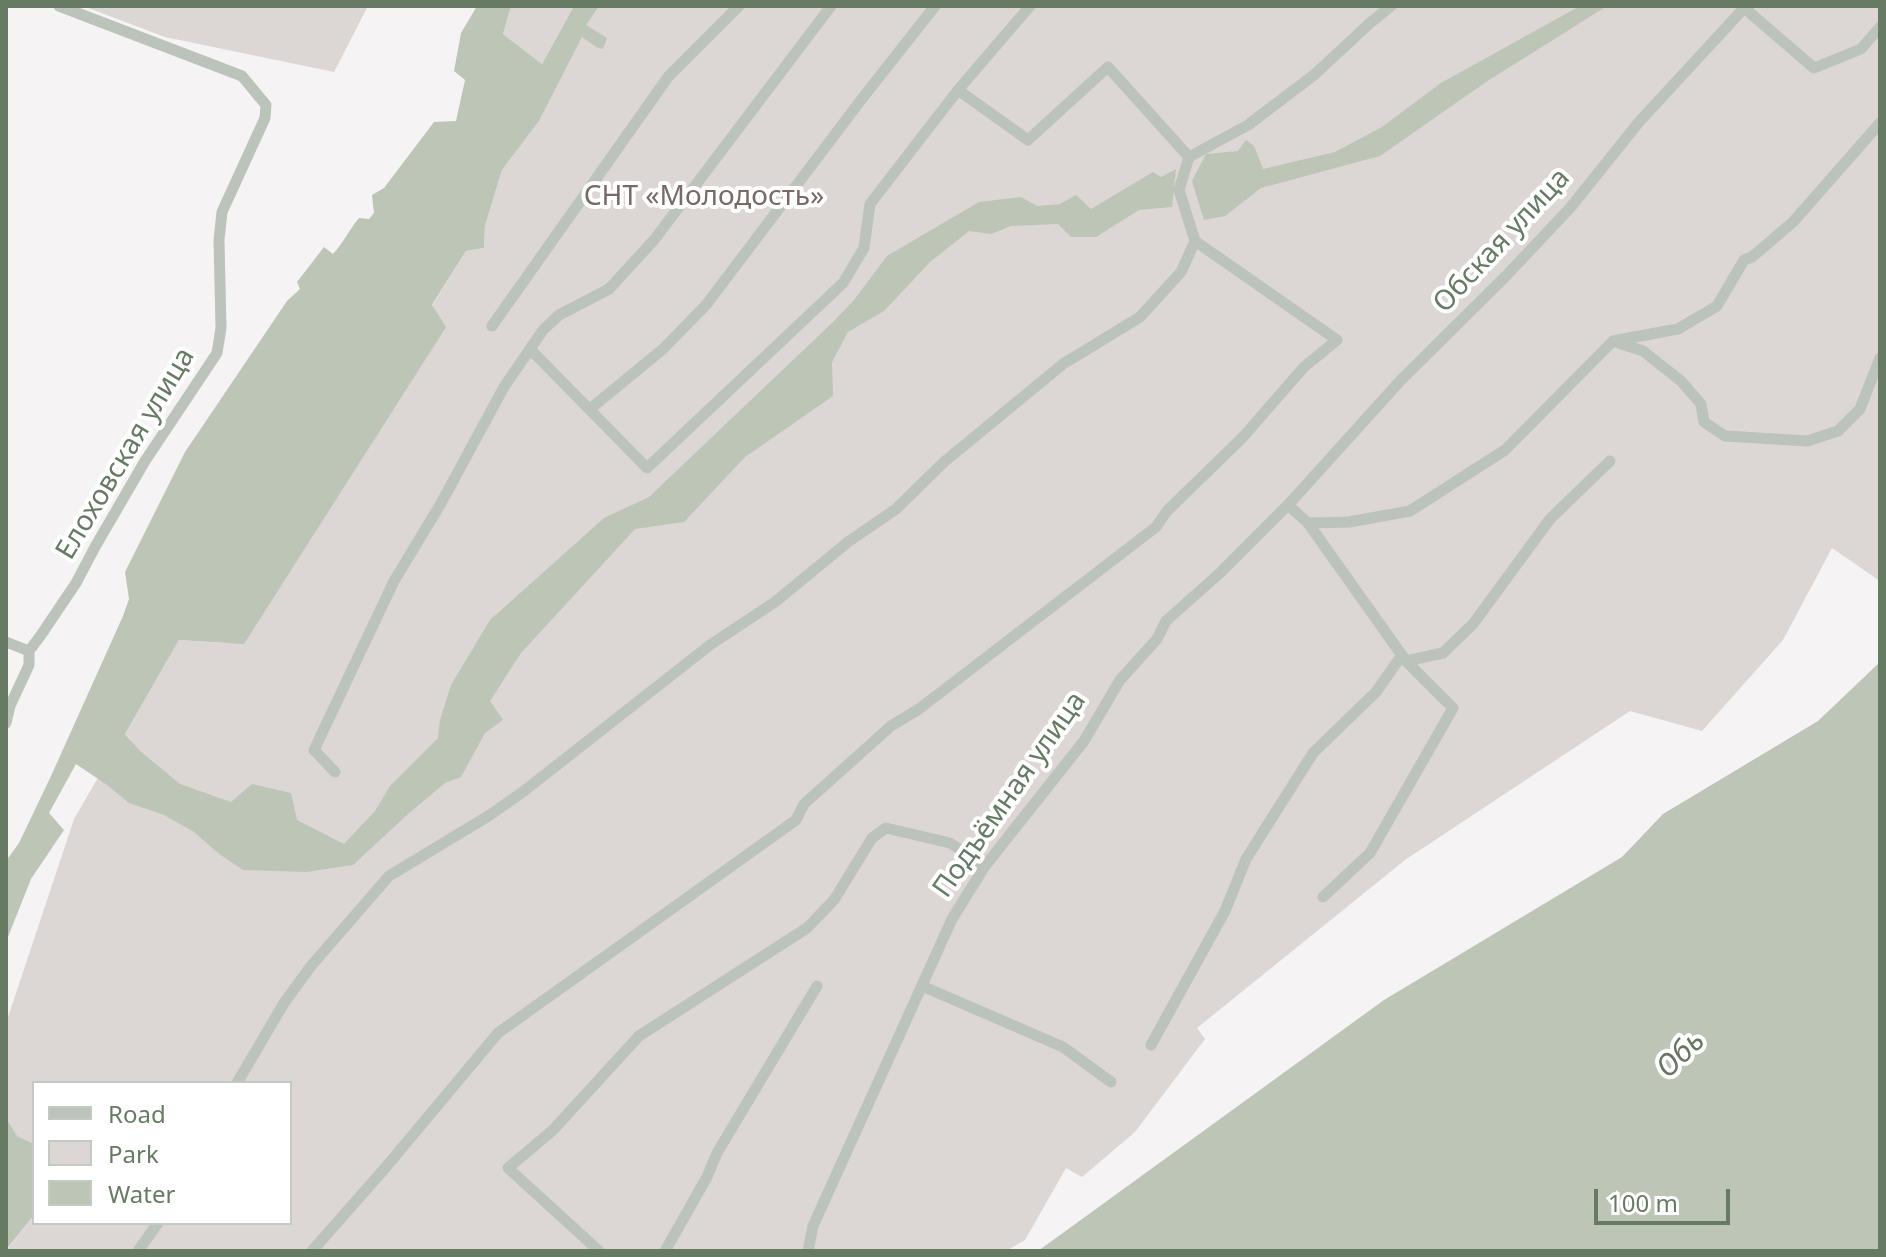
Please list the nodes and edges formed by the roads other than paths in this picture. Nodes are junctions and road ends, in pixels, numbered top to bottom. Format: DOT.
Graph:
graph roads {
  1 [pos="59,6"];
  2 [pos="739,6"];
  3 [pos="831,6"];
  4 [pos="935,6"];
  5 [pos="1030,6"];
  6 [pos="1391,6"];
  7 [pos="1744,7"];
  8 [pos="1880,27"];
  9 [pos="958,90"];
  10 [pos="1880,123"];
  11 [pos="1189,157"];
  12 [pos="1195,241"];
  13 [pos="492,326"];
  14 [pos="1613,341"];
  15 [pos="530,349"];
  16 [pos="1880,358"];
  17 [pos="590,409"];
  18 [pos="1610,461"];
  19 [pos="1288,505"];
  20 [pos="1308,523"];
  21 [pos="6,642"];
  22 [pos="29,651"];
  23 [pos="1404,658"];
  24 [pos="6,723"];
  25 [pos="335,772"];
  26 [pos="985,866"];
  27 [pos="1323,897"];
  28 [pos="817,986"];
  29 [pos="922,986"];
  30 [pos="1151,1045"];
  31 [pos="238,1081"];
  32 [pos="1111,1082"];
  33 [pos="157,1225"];
  34 [pos="138,1251"];
  35 [pos="312,1251"];
  36 [pos="599,1251"];
  37 [pos="665,1251"];
  38 [pos="808,1251"];
  1 -- 22 [label="street, Елоховская улица"];
  2 -- 13 [label="street"];
  3 -- 15 [label="street"];
  4 -- 17 [label="street"];
  5 -- 9 [label="street"];
  6 -- 11 [label="street"];
  7 -- 8 [label="street"];
  7 -- 19 [label="street, Обская улица"];
  9 -- 11 [label="street"];
  9 -- 17 [label="street"];
  10 -- 14 [label="street"];
  11 -- 12 [label="street"];
  12 -- 31 [label="street"];
  12 -- 35 [label="street"];
  14 -- 16 [label="street"];
  14 -- 20 [label="street"];
  15 -- 17 [label="street"];
  15 -- 25 [label="street"];
  18 -- 23 [label="street"];
  19 -- 20 [label="street"];
  19 -- 26 [label="street, Подъёмная улица"];
  20 -- 23 [label="street"];
  21 -- 22 [label="street"];
  22 -- 24 [label="street, Елоховская улица"];
  23 -- 27 [label="street"];
  23 -- 30 [label="street"];
  26 -- 29 [label="street, Подъёмная улица"];
  26 -- 36 [label="street"];
  28 -- 37 [label="street"];
  29 -- 32 [label="street"];
  29 -- 38 [label="street, Подъёмная улица"];
  33 -- 34 [label="street"];
}
